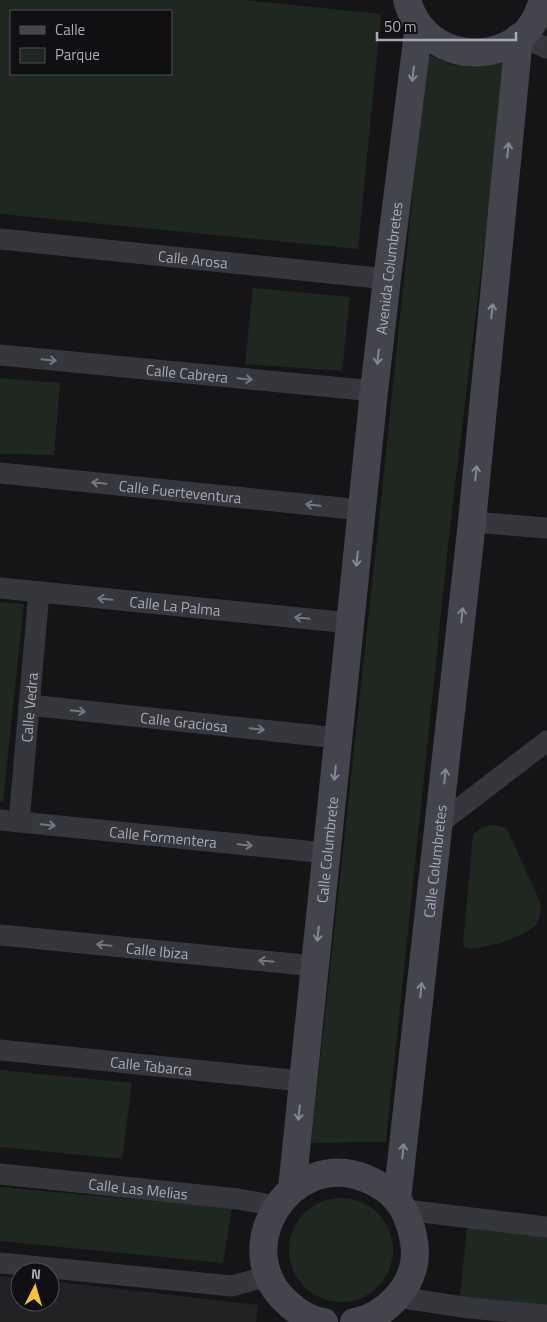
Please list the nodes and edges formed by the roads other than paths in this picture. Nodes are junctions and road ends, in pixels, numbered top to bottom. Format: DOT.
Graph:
graph roads {
  1 [pos="407,0"];
  2 [pos="544,0"];
  3 [pos="419,26"];
  4 [pos="520,37"];
  5 [pos="547,48"];
  6 [pos="0,239"];
  7 [pos="387,279"];
  8 [pos="0,355"];
  9 [pos="374,391"];
  10 [pos="0,472"];
  11 [pos="362,510"];
  12 [pos="472,522"];
  13 [pos="547,528"];
  14 [pos="0,588"];
  15 [pos="39,592"];
  16 [pos="350,623"];
  17 [pos="29,705"];
  18 [pos="338,738"];
  19 [pos="547,741"];
  20 [pos="10,821"];
  21 [pos="440,823"];
  22 [pos="326,854"];
  23 [pos="0,935"];
  24 [pos="315,966"];
  25 [pos="0,1050"];
  26 [pos="302,1081"];
  27 [pos="0,1174"];
  28 [pos="284,1197"];
  29 [pos="401,1205"];
  30 [pos="547,1227"];
  31 [pos="0,1263"];
  32 [pos="277,1299"];
  33 [pos="391,1308"];
  34 [pos="547,1316"];
  35 [pos="324,1322"];
  36 [pos="354,1322"];
  1 -- 3 [label="street"];
  2 -- 4 [label="street"];
  3 -- 4 [label="street"];
  3 -- 7 [label="street, Avenida Columbretes, one-way"];
  4 -- 5 [label="street"];
  12 -- 4 [label="street, one-way"];
  6 -- 7 [label="street, Calle Arosa"];
  7 -- 9 [label="street, Avenida Columbretes, one-way"];
  8 -- 9 [label="street, Calle Cabrera, one-way"];
  9 -- 11 [label="street, Avenida Columbretes"];
  11 -- 10 [label="street, Calle Fuerteventura, one-way"];
  11 -- 16 [label="street, Calle Columbrete, one-way"];
  12 -- 13 [label="street"];
  21 -- 12 [label="street, Calle Columbretes, one-way"];
  14 -- 15 [label="street, Calle La Palma"];
  16 -- 15 [label="street, Calle La Palma, one-way"];
  15 -- 17 [label="street, Calle Vedra"];
  16 -- 18 [label="street, Calle Columbrete"];
  17 -- 18 [label="street, Calle Graciosa, one-way"];
  17 -- 20 [label="street, Calle Vedra"];
  18 -- 22 [label="street, Calle Columbrete, one-way"];
  19 -- 21 [label="street"];
  20 -- 22 [label="street, Calle Formentera, one-way"];
  29 -- 21 [label="street, Calle Columbretes, one-way"];
  22 -- 24 [label="street, Calle Columbrete, one-way"];
  24 -- 23 [label="street, Calle Ibiza, one-way"];
  24 -- 26 [label="street, Calle Columbrete"];
  25 -- 26 [label="street, Calle Tabarca"];
  26 -- 28 [label="street, Calle Columbrete, one-way"];
  27 -- 28 [label="street, Calle Las Melias"];
  28 -- 29 [label="street"];
  28 -- 32 [label="street, Calle Columbrete"];
  29 -- 30 [label="street"];
  29 -- 33 [label="street"];
  31 -- 32 [label="street"];
  32 -- 35 [label="street"];
  33 -- 34 [label="street"];
  33 -- 36 [label="street"];
}
